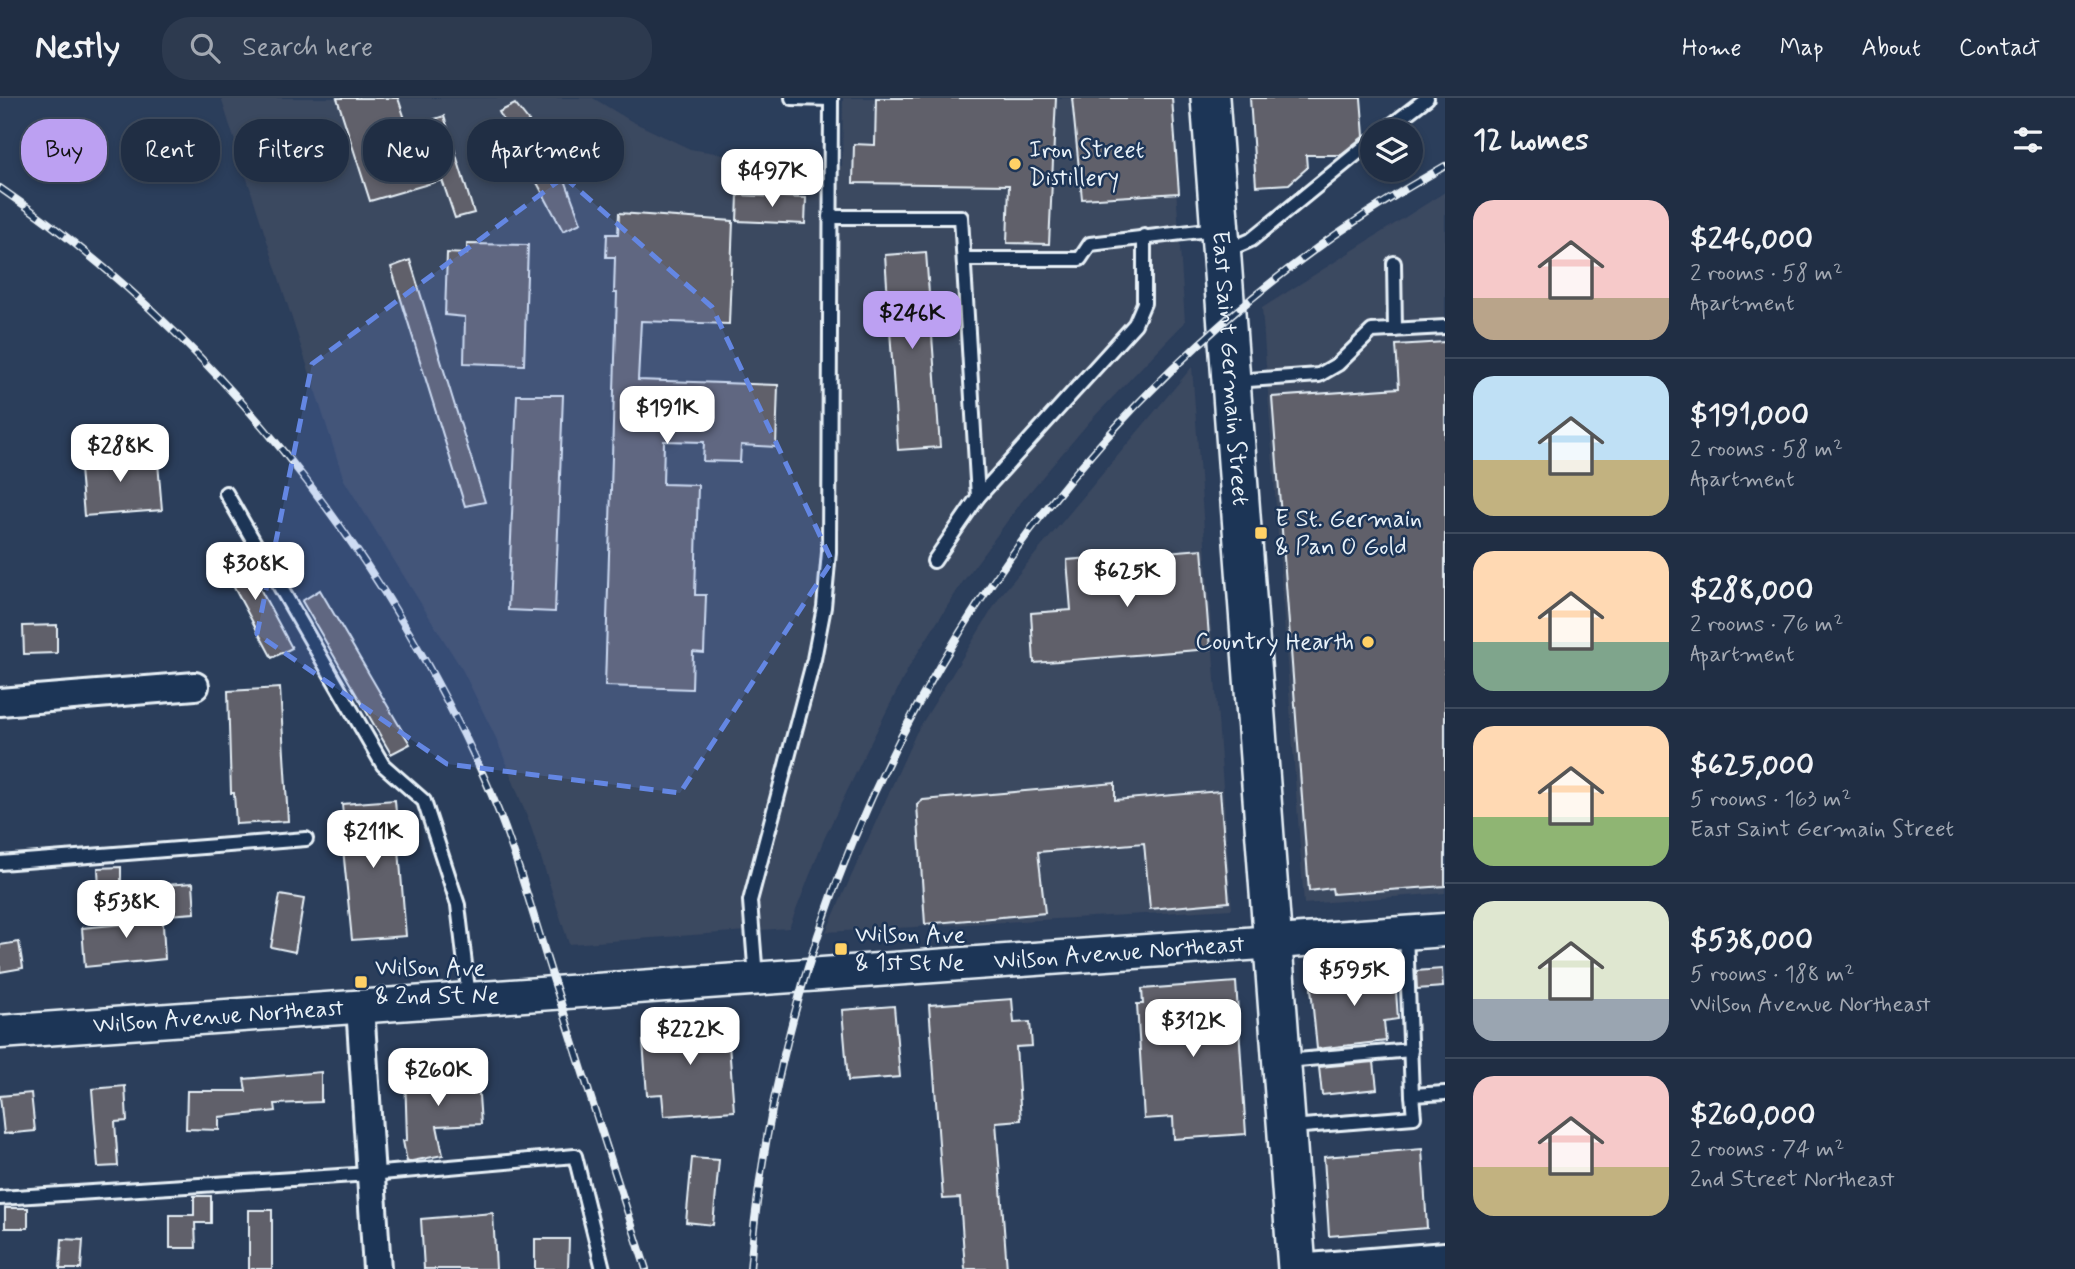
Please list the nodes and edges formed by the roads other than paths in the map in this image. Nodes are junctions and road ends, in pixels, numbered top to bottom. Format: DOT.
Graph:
graph roads {
  1 [pos="792,98"];
  2 [pos="1210,98"];
  3 [pos="1426,98"];
  4 [pos="831,99"];
  5 [pos="1399,119"];
  6 [pos="1360,151"];
  7 [pos="830,218"];
  8 [pos="1144,236"];
  9 [pos="1221,240"];
  10 [pos="964,259"];
  11 [pos="1394,263"];
  12 [pos="1445,327"];
  13 [pos="1395,330"];
  14 [pos="1231,381"];
  15 [pos="226,493"];
  16 [pos="978,497"];
  17 [pos="934,561"];
  18 [pos="195,686"];
  19 [pos="0,702"];
  20 [pos="306,839"];
  21 [pos="0,863"];
  22 [pos="1445,930"];
  23 [pos="1406,933"];
  24 [pos="1273,942"];
  25 [pos="756,978"];
  26 [pos="469,998"];
  27 [pos="360,1006"];
  28 [pos="0,1031"];
  29 [pos="1411,1050"];
  30 [pos="1282,1062"];
  31 [pos="1445,1093"];
  32 [pos="1412,1095"];
  33 [pos="1287,1128"];
  34 [pos="370,1174"];
  35 [pos="0,1198"];
  36 [pos="1440,1261"];
  37 [pos="1297,1268"];
  38 [pos="377,1269"];
  39 [pos="603,1269"];
  1 -- 4 [label="lane"];
  2 -- 9 [label="main road, East Saint Germain Street"];
  3 -- 5 [label="lane"];
  4 -- 7 [label="lane"];
  6 -- 9 [label="lane"];
  7 -- 10 [label="lane"];
  7 -- 25 [label="lane"];
  8 -- 9 [label="lane"];
  8 -- 10 [label="lane"];
  8 -- 16 [label="lane"];
  9 -- 14 [label="main road, East Saint Germain Street"];
  10 -- 16 [label="lane"];
  11 -- 13 [label="lane"];
  12 -- 13 [label="lane"];
  13 -- 14 [label="lane"];
  14 -- 24 [label="main road, East Saint Germain Street"];
  15 -- 26 [label="lane"];
  16 -- 17 [label="lane"];
  18 -- 19 [label="street"];
  20 -- 21 [label="lane"];
  22 -- 23 [label="street, Wilson Avenue Northeast"];
  23 -- 24 [label="street, Wilson Avenue Northeast"];
  23 -- 29 [label="lane"];
  24 -- 25 [label="street, Wilson Avenue Northeast"];
  24 -- 30 [label="main road, East Saint Germain Street"];
  25 -- 26 [label="street, Wilson Avenue Northeast"];
  26 -- 27 [label="street, Wilson Avenue Northeast"];
  27 -- 28 [label="street, Wilson Avenue Northeast"];
  27 -- 34 [label="street"];
  29 -- 30 [label="lane"];
  29 -- 32 [label="lane"];
  30 -- 33 [label="main road, East Saint Germain Street"];
  31 -- 32 [label="lane"];
  32 -- 33 [label="lane"];
  33 -- 37 [label="main road, East Saint Germain Street"];
  34 -- 35 [label="lane"];
  34 -- 38 [label="street"];
  34 -- 39 [label="lane"];
  36 -- 37 [label="street"];
}
